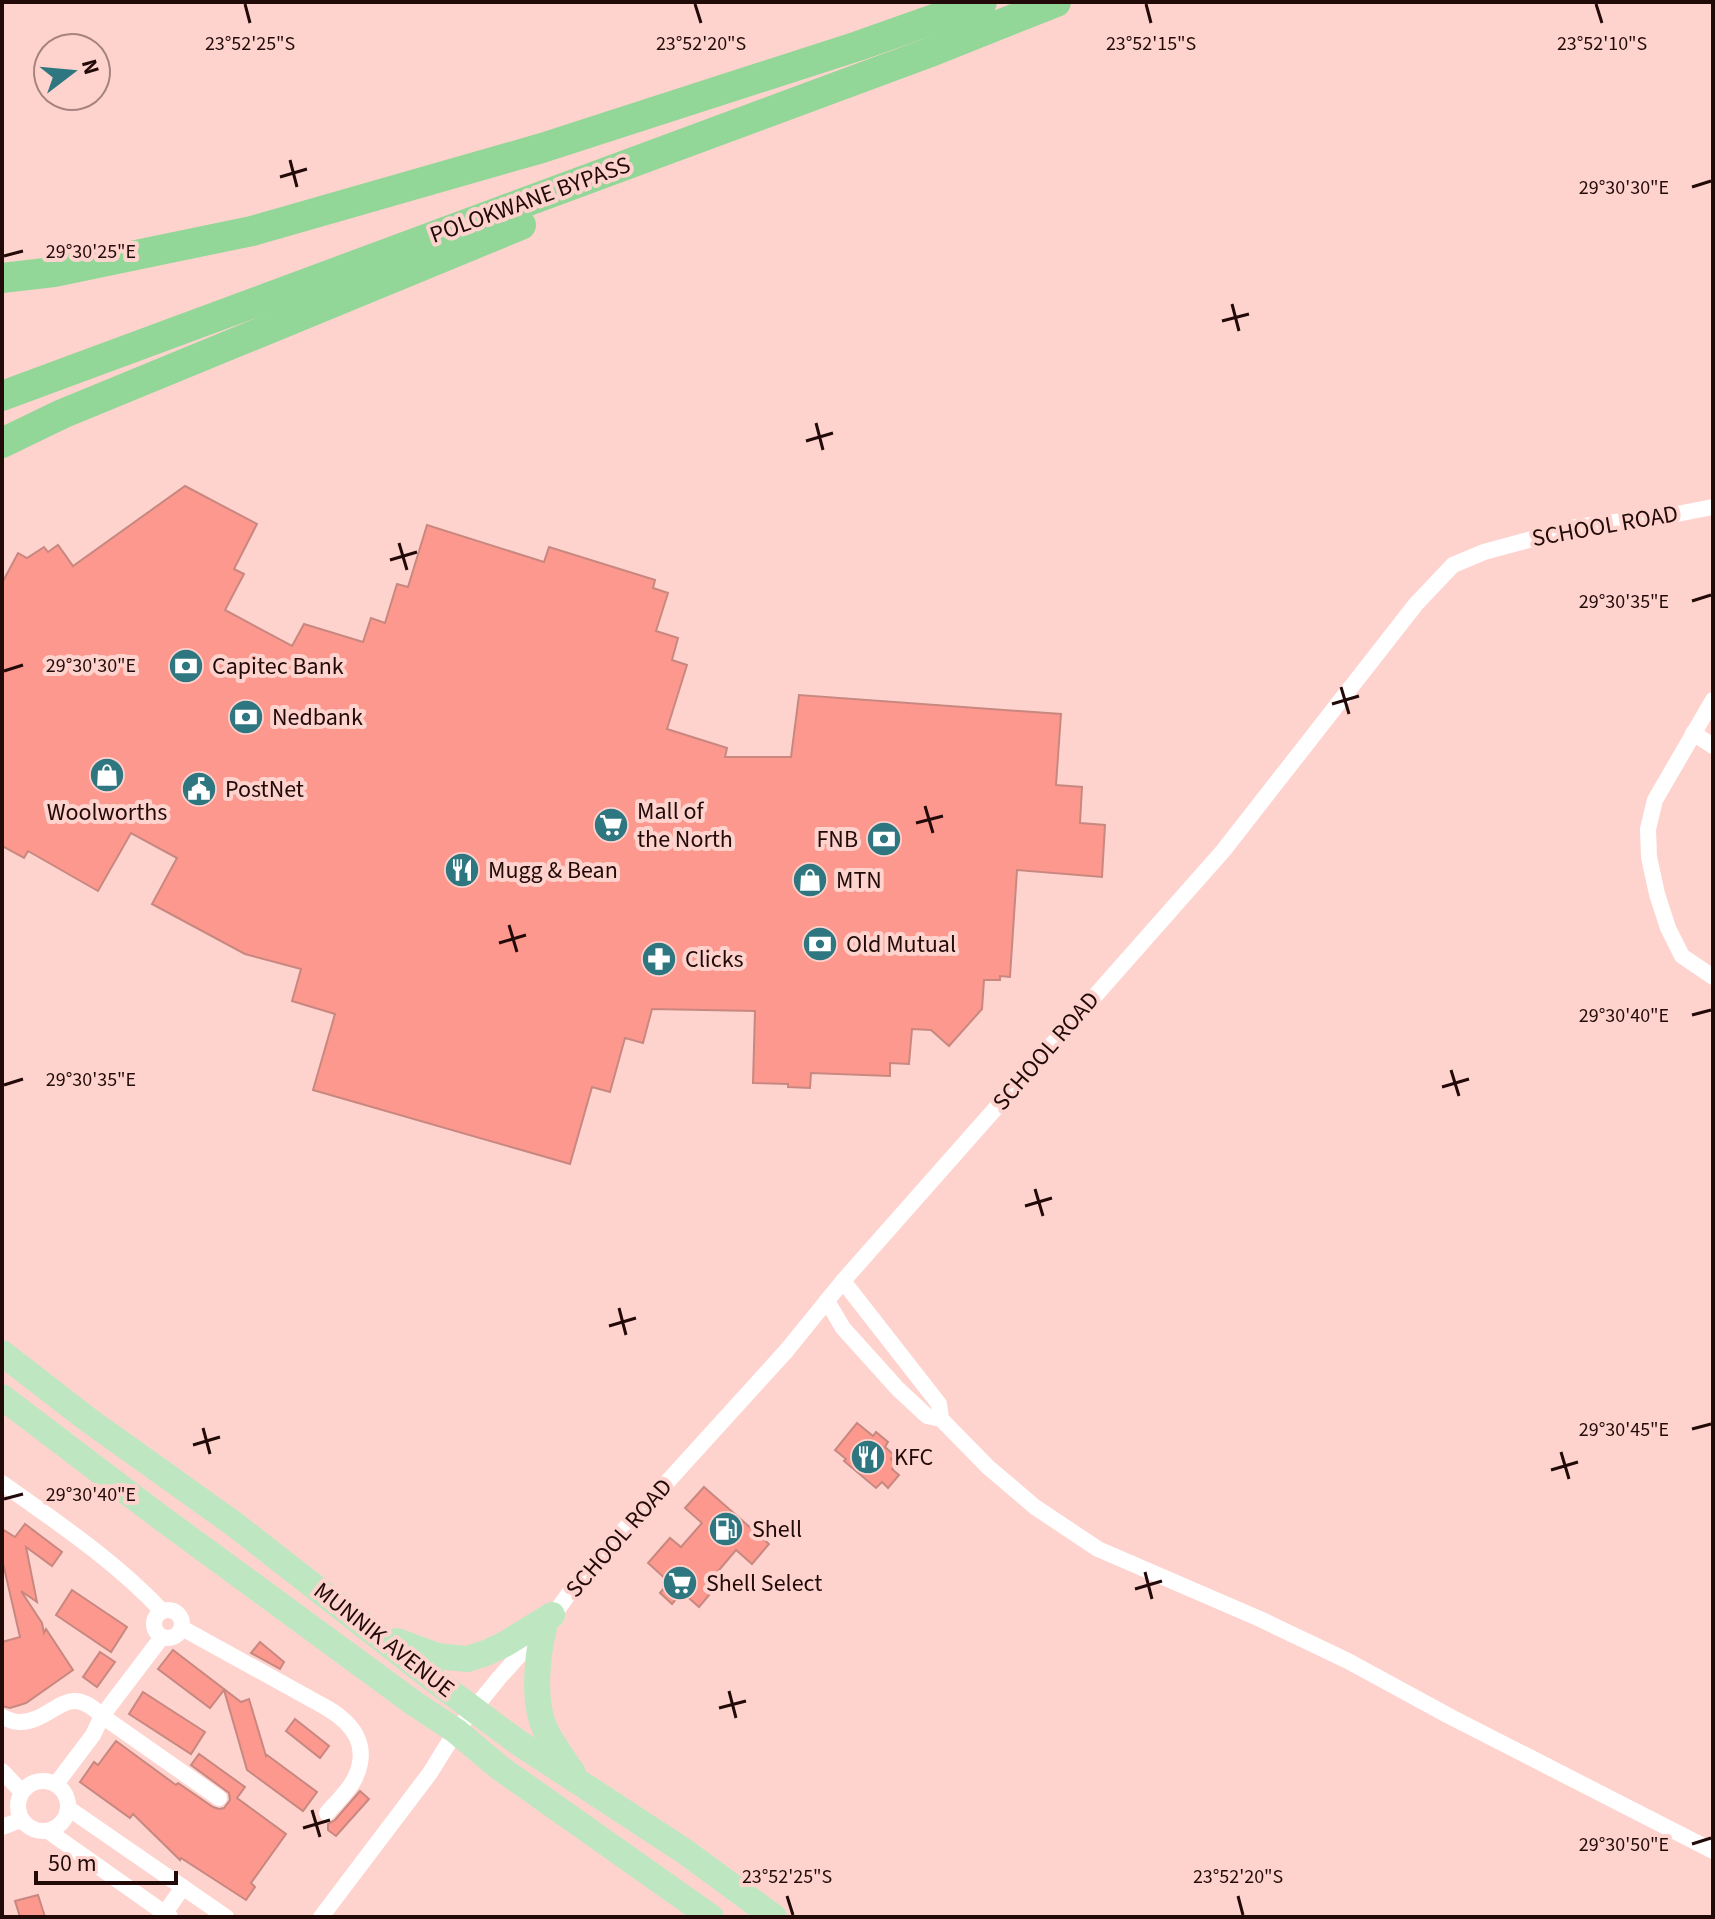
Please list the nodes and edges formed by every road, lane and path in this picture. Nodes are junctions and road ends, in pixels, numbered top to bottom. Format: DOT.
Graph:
graph roads {
  1 [pos="982,2"];
  2 [pos="1056,2"];
  3 [pos="928,53"];
  4 [pos="2,278"];
  5 [pos="2,396"];
  6 [pos="2,443"];
  7 [pos="1713,507"];
  8 [pos="1713,700"];
  9 [pos="1693,733"];
  10 [pos="1713,746"];
  11 [pos="1713,977"];
  12 [pos="843,1281"];
  13 [pos="827,1301"];
  14 [pos="2,1353"];
  15 [pos="2,1397"];
  16 [pos="941,1419"];
  17 [pos="2,1483"];
  18 [pos="162,1611"];
  19 [pos="548,1621"];
  20 [pos="182,1628"];
  21 [pos="374,1633"];
  22 [pos="162,1637"];
  23 [pos="474,1708"];
  24 [pos="102,1716"];
  25 [pos="2,1717"];
  26 [pos="456,1731"];
  27 [pos="2,1771"];
  28 [pos="578,1780"];
  29 [pos="56,1784"];
  30 [pos="21,1791"];
  31 [pos="219,1798"];
  32 [pos="68,1808"];
  33 [pos="327,1813"];
  34 [pos="21,1820"];
  35 [pos="2,1827"];
  36 [pos="48,1831"];
  37 [pos="1713,1851"];
  38 [pos="183,1887"];
  39 [pos="168,1915"];
  40 [pos="226,1917"];
  41 [pos="321,1917"];
  42 [pos="711,1917"];
  43 [pos="774,1917"];
  1 -- 4 [label="highway"];
  2 -- 3 [label="highway, POLOKWANE BYPASS"];
  3 -- 5 [label="highway, POLOKWANE BYPASS"];
  3 -- 6 [label="highway"];
  7 -- 12 [label="street, SCHOOL ROAD"];
  8 -- 9 [label="street"];
  9 -- 10 [label="street"];
  9 -- 11 [label="street"];
  12 -- 13 [label="street, SCHOOL ROAD"];
  12 -- 16 [label="street"];
  13 -- 16 [label="street"];
  13 -- 19 [label="street, SCHOOL ROAD"];
  14 -- 21 [label="main road, MUNNIK AVENUE"];
  15 -- 26 [label="main road, MUNNIK AVENUE"];
  16 -- 37 [label="street"];
  17 -- 18 [label="street"];
  18 -- 20 [label="street"];
  18 -- 22 [label="street"];
  19 -- 21 [label="main road"];
  19 -- 23 [label="street, SCHOOL ROAD"];
  19 -- 28 [label="main road"];
  20 -- 22 [label="street"];
  20 -- 33 [label="street"];
  21 -- 23 [label="main road, MUNNIK AVENUE"];
  22 -- 24 [label="street"];
  23 -- 26 [label="street, SCHOOL ROAD"];
  23 -- 28 [label="main road, MUNNIK AVENUE"];
  24 -- 25 [label="street"];
  24 -- 29 [label="street"];
  24 -- 31 [label="street"];
  26 -- 41 [label="street, SCHOOL ROAD"];
  26 -- 42 [label="main road, MUNNIK AVENUE"];
  27 -- 30 [label="street"];
  28 -- 43 [label="main road, MUNNIK AVENUE"];
  29 -- 30 [label="street"];
  29 -- 32 [label="street"];
  30 -- 34 [label="street"];
  32 -- 36 [label="street"];
  32 -- 38 [label="street"];
  34 -- 35 [label="street"];
  34 -- 36 [label="street"];
  36 -- 39 [label="street"];
  38 -- 39 [label="street"];
  38 -- 40 [label="street"];
}
